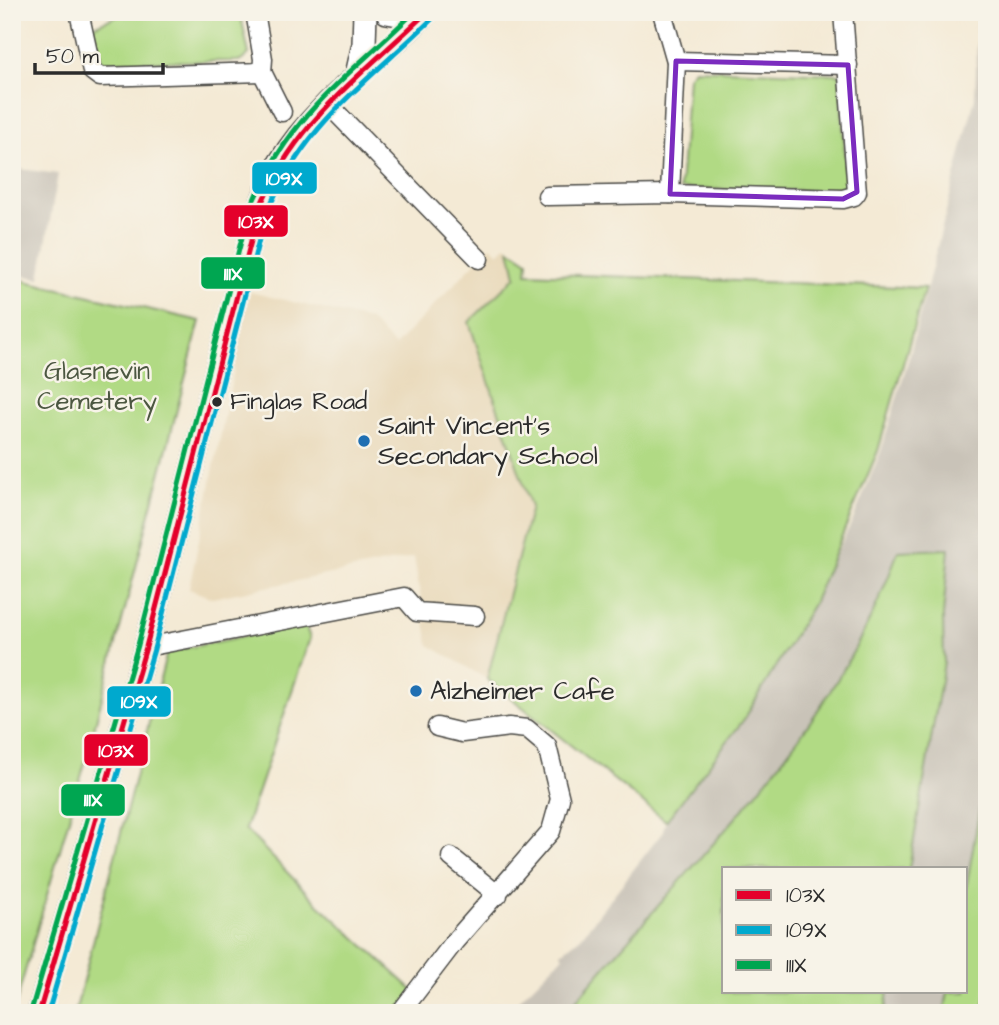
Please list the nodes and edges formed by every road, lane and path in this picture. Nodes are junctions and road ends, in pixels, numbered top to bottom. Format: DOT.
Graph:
graph roads {
  1 [pos="255,12"];
  2 [pos="365,12"];
  3 [pos="387,12"];
  4 [pos="662,12"];
  5 [pos="843,12"];
  6 [pos="80,13"];
  7 [pos="424,15"];
  8 [pos="676,61"];
  9 [pos="848,65"];
  10 [pos="262,72"];
  11 [pos="357,75"];
  12 [pos="328,104"];
  13 [pos="282,112"];
  14 [pos="670,194"];
  15 [pos="547,196"];
  16 [pos="479,259"];
  17 [pos="475,617"];
  18 [pos="146,647"];
  19 [pos="437,727"];
  20 [pos="451,857"];
  21 [pos="498,895"];
  22 [pos="39,1013"];
  23 [pos="400,1013"];
  1 -- 10 [label="street"];
  2 -- 11 [label="main road"];
  3 -- 7 [label="main road"];
  4 -- 8 [label="street"];
  5 -- 9 [label="street"];
  6 -- 10 [label="street"];
  7 -- 11 [label="main road"];
  8 -- 9 [label="street"];
  8 -- 14 [label="street"];
  9 -- 14 [label="street"];
  10 -- 13 [label="street"];
  11 -- 12 [label="main road"];
  12 -- 16 [label="street"];
  12 -- 18 [label="main road"];
  14 -- 15 [label="street"];
  17 -- 18 [label="street"];
  18 -- 22 [label="main road"];
  19 -- 21 [label="street"];
  20 -- 21 [label="street"];
  21 -- 23 [label="street"];
}
